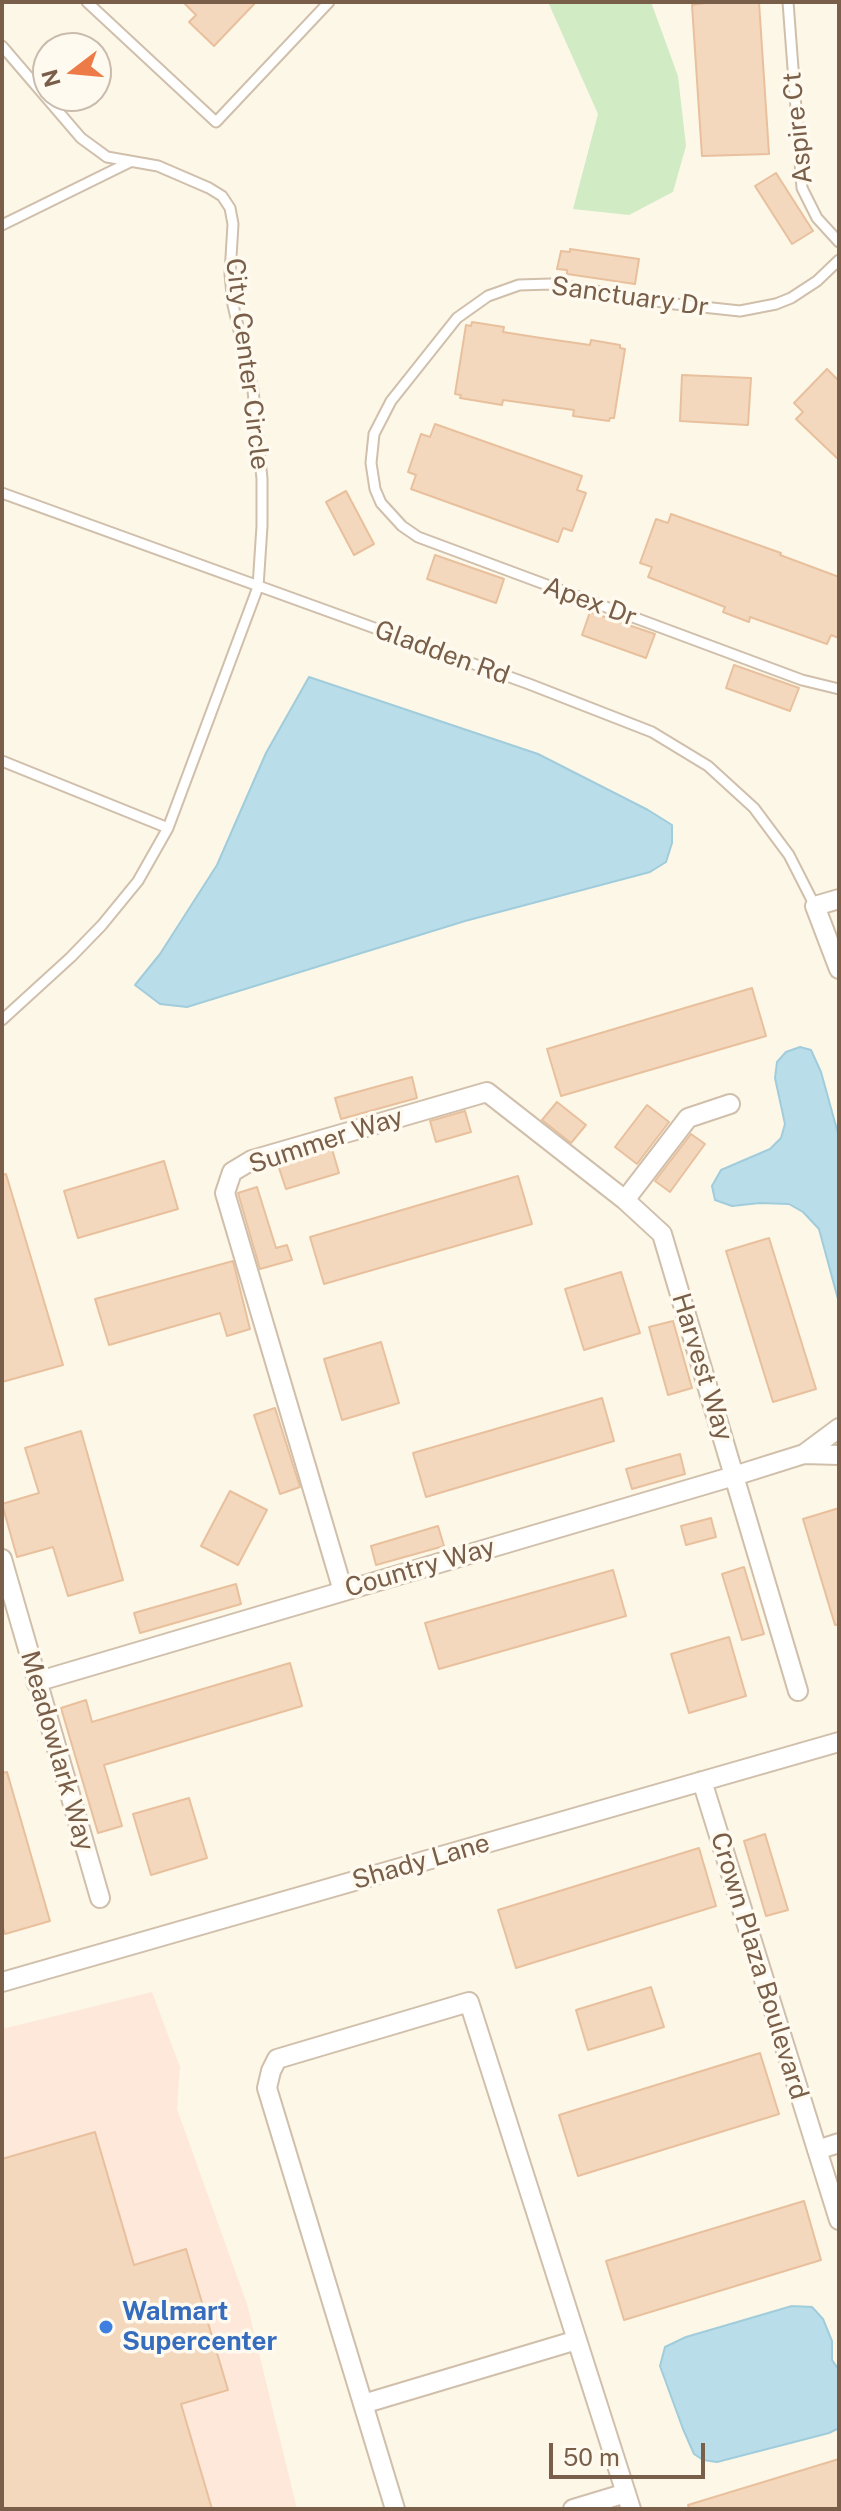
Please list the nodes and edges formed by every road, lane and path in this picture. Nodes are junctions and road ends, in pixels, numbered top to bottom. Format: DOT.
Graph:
graph roads {
  1 [pos="87,2"];
  2 [pos="329,2"];
  3 [pos="788,2"];
  4 [pos="2,46"];
  5 [pos="130,162"];
  6 [pos="2,225"];
  7 [pos="839,242"];
  8 [pos="839,260"];
  9 [pos="372,476"];
  10 [pos="2,493"];
  11 [pos="258,587"];
  12 [pos="839,689"];
  13 [pos="2,761"];
  14 [pos="168,828"];
  15 [pos="839,899"];
  16 [pos="815,906"];
  17 [pos="839,969"];
  18 [pos="2,1020"];
  19 [pos="730,1104"];
  20 [pos="625,1200"];
  21 [pos="839,1428"];
  22 [pos="804,1454"];
  23 [pos="839,1455"];
  24 [pos="734,1476"];
  25 [pos="2,1559"];
  26 [pos="343,1591"];
  27 [pos="36,1682"];
  28 [pos="798,1691"];
  29 [pos="839,1742"];
  30 [pos="702,1781"];
  31 [pos="100,1898"];
  32 [pos="2,1982"];
  33 [pos="839,2143"];
  34 [pos="817,2150"];
  35 [pos="839,2220"];
  36 [pos="577,2340"];
  37 [pos="363,2404"];
  38 [pos="629,2501"];
  39 [pos="395,2509"];
  40 [pos="573,2509"];
  1 -- 2 [label="lane"];
  3 -- 7 [label="lane, Aspire Ct"];
  4 -- 5 [label="lane, City Center Circle"];
  5 -- 6 [label="lane"];
  5 -- 11 [label="lane, City Center Circle"];
  8 -- 9 [label="lane, Sanctuary Dr"];
  9 -- 12 [label="lane, Apex Dr"];
  10 -- 11 [label="lane, Gladden Rd"];
  11 -- 14 [label="lane, City Center Circle"];
  11 -- 16 [label="lane, Gladden Rd"];
  13 -- 14 [label="lane"];
  14 -- 18 [label="lane, City Center Circle"];
  15 -- 16 [label="street"];
  16 -- 17 [label="street"];
  19 -- 20 [label="street"];
  20 -- 24 [label="street, Harvest Way"];
  20 -- 26 [label="street, Summer Way"];
  21 -- 22 [label="street"];
  22 -- 23 [label="street"];
  22 -- 24 [label="street, Country Way"];
  24 -- 26 [label="street, Country Way"];
  24 -- 28 [label="street, Harvest Way"];
  25 -- 27 [label="street, Meadowlark Way"];
  26 -- 27 [label="street, Country Way"];
  27 -- 31 [label="street, Meadowlark Way"];
  29 -- 30 [label="street, Shady Lane"];
  30 -- 32 [label="street, Shady Lane"];
  30 -- 34 [label="street, Crown Plaza Boulevard"];
  33 -- 34 [label="street"];
  34 -- 35 [label="street, Crown Plaza Boulevard"];
  36 -- 37 [label="street"];
  36 -- 37 [label="street"];
  36 -- 38 [label="street"];
  37 -- 39 [label="street"];
  38 -- 40 [label="street"];
}
